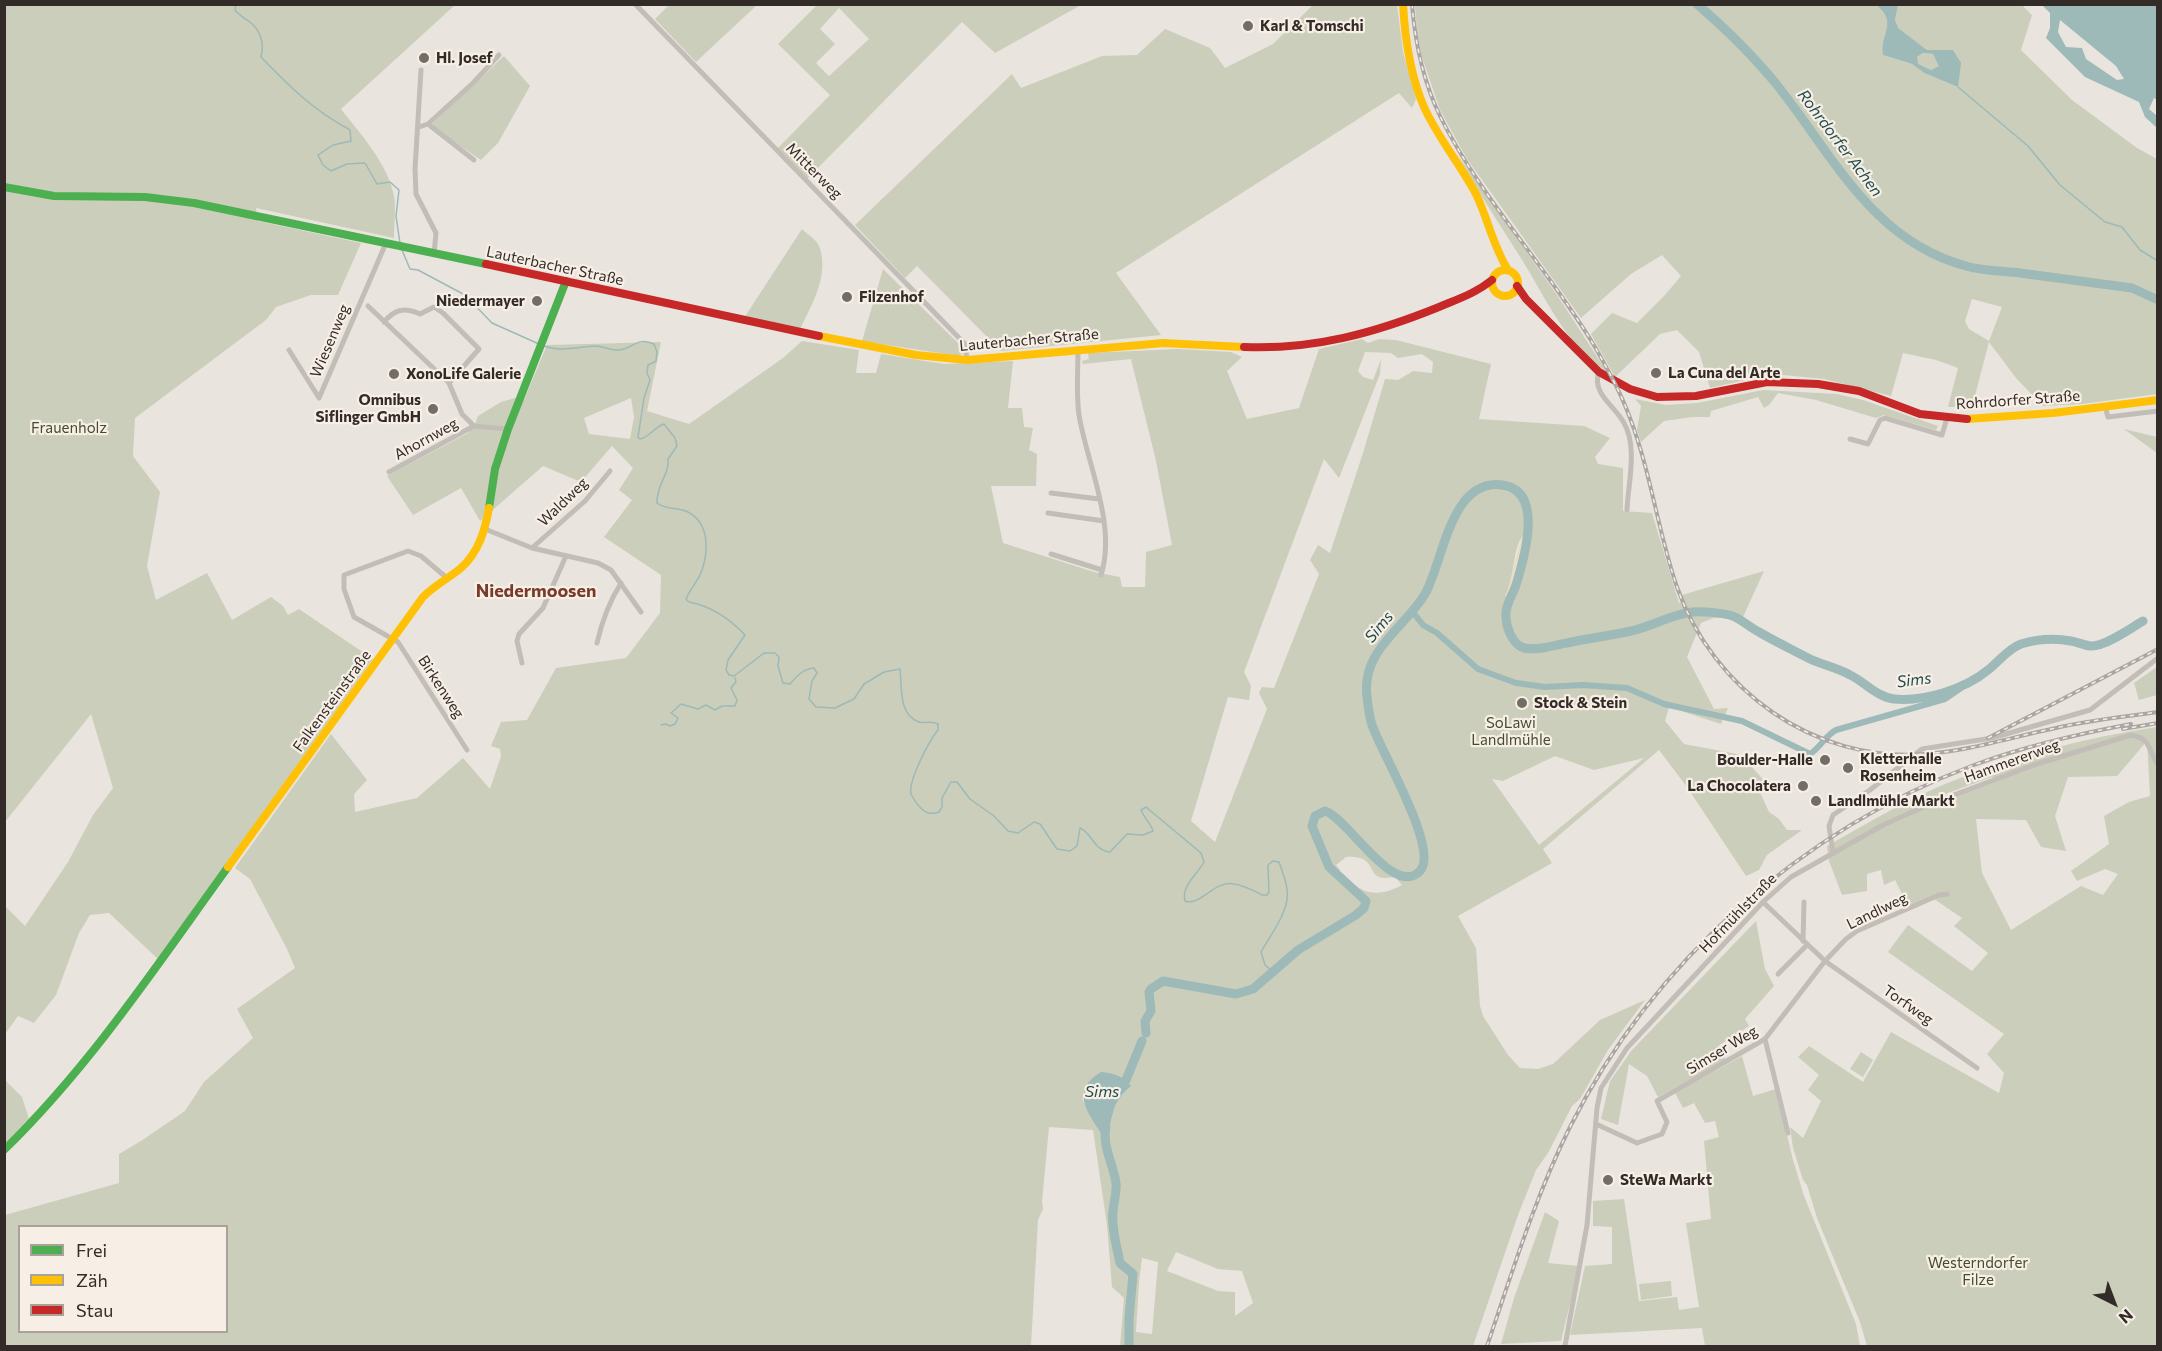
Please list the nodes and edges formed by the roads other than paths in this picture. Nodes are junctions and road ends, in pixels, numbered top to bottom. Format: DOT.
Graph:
graph roads {
  1 [pos="635,4"];
  2 [pos="1403,4"];
  3 [pos="499,55"];
  4 [pos="421,70"];
  5 [pos="428,123"];
  6 [pos="419,126"];
  7 [pos="474,160"];
  8 [pos="4,187"];
  9 [pos="388,244"];
  10 [pos="434,254"];
  11 [pos="1499,257"];
  12 [pos="1508,270"];
  13 [pos="1495,276"];
  14 [pos="566,281"];
  15 [pos="1517,286"];
  16 [pos="1481,289"];
  17 [pos="1496,292"];
  18 [pos="1511,294"];
  19 [pos="1526,299"];
  20 [pos="368,306"];
  21 [pos="384,321"];
  22 [pos="1078,349"];
  23 [pos="289,350"];
  24 [pos="967,360"];
  25 [pos="1599,372"];
  26 [pos="448,383"];
  27 [pos="2157,400"];
  28 [pos="2105,406"];
  29 [pos="2157,411"];
  30 [pos="1947,418"];
  31 [pos="474,426"];
  32 [pos="508,429"];
  33 [pos="1850,439"];
  34 [pos="610,471"];
  35 [pos="390,472"];
  36 [pos="1051,493"];
  37 [pos="1099,499"];
  38 [pos="1627,510"];
  39 [pos="1048,513"];
  40 [pos="1104,521"];
  41 [pos="485,529"];
  42 [pos="532,548"];
  43 [pos="1052,554"];
  44 [pos="566,556"];
  45 [pos="447,578"];
  46 [pos="621,583"];
  47 [pos="641,612"];
  48 [pos="394,638"];
  49 [pos="597,643"];
  50 [pos="2157,658"];
  51 [pos="522,663"];
  52 [pos="467,750"];
  53 [pos="2157,764"];
  54 [pos="1833,853"];
  55 [pos="1947,894"];
  56 [pos="1763,902"];
  57 [pos="1804,902"];
  58 [pos="1805,943"];
  59 [pos="1825,961"];
  60 [pos="1778,974"];
  61 [pos="1765,1039"];
  62 [pos="1977,1068"];
  63 [pos="1596,1124"];
  64 [pos="1788,1133"];
  65 [pos="4,1150"];
  66 [pos="1565,1347"];
  1 -- 24 [label="street, Mitterweg"];
  2 -- 11 [label="street"];
  3 -- 5 [label="street"];
  4 -- 6 [label="street"];
  5 -- 6 [label="street"];
  5 -- 7 [label="street"];
  6 -- 10 [label="street"];
  8 -- 9 [label="street, Lauterbacher Straße"];
  9 -- 10 [label="street, Lauterbacher Straße"];
  9 -- 23 [label="street, Wiesenweg"];
  10 -- 14 [label="street, Lauterbacher Straße"];
  11 -- 12 [label="street"];
  11 -- 13 [label="street"];
  12 -- 13 [label="street"];
  12 -- 15 [label="street"];
  13 -- 16 [label="street, Lauterbacher Straße"];
  13 -- 17 [label="street"];
  14 -- 24 [label="street, Lauterbacher Straße"];
  14 -- 32 [label="street, Falkensteinstraße"];
  15 -- 18 [label="street"];
  15 -- 19 [label="street, Rohrdorfer Straße"];
  16 -- 17 [label="street"];
  16 -- 22 [label="street, Lauterbacher Straße"];
  17 -- 18 [label="street"];
  18 -- 19 [label="street, Rohrdorfer Straße"];
  19 -- 25 [label="street, Rohrdorfer Straße"];
  20 -- 21 [label="street"];
  21 -- 26 [label="street"];
  21 -- 26 [label="street"];
  22 -- 24 [label="street, Lauterbacher Straße"];
  22 -- 37 [label="street"];
  25 -- 30 [label="street, Rohrdorfer Straße"];
  25 -- 38 [label="street"];
  26 -- 31 [label="street"];
  27 -- 28 [label="street, Rohrdorfer Straße"];
  28 -- 29 [label="street"];
  28 -- 30 [label="street, Rohrdorfer Straße"];
  30 -- 33 [label="street"];
  31 -- 32 [label="street"];
  31 -- 35 [label="street, Ahornweg"];
  32 -- 41 [label="street, Falkensteinstraße"];
  34 -- 42 [label="street, Waldweg"];
  36 -- 37 [label="street"];
  37 -- 40 [label="street"];
  39 -- 40 [label="street"];
  40 -- 43 [label="street"];
  41 -- 42 [label="street, Waldweg"];
  41 -- 45 [label="street, Falkensteinstraße"];
  42 -- 44 [label="street, Waldweg"];
  44 -- 46 [label="street, Waldweg"];
  44 -- 51 [label="street"];
  45 -- 48 [label="street, Falkensteinstraße"];
  45 -- 48 [label="street"];
  46 -- 47 [label="street, Waldweg"];
  46 -- 49 [label="street"];
  48 -- 52 [label="street, Birkenweg"];
  48 -- 65 [label="street, Falkensteinstraße"];
  50 -- 54 [label="street"];
  53 -- 54 [label="street, Hammererweg"];
  54 -- 56 [label="street, Hofmühlstraße"];
  55 -- 59 [label="street, Landlweg"];
  56 -- 58 [label="street"];
  56 -- 63 [label="street, Hofmühlstraße"];
  57 -- 58 [label="street"];
  58 -- 59 [label="street"];
  58 -- 60 [label="street"];
  59 -- 61 [label="street, Simser Weg"];
  59 -- 62 [label="street, Torfweg"];
  61 -- 63 [label="street, Simser Weg"];
  61 -- 64 [label="street"];
  63 -- 66 [label="street, Hofmühlstraße"];
}
